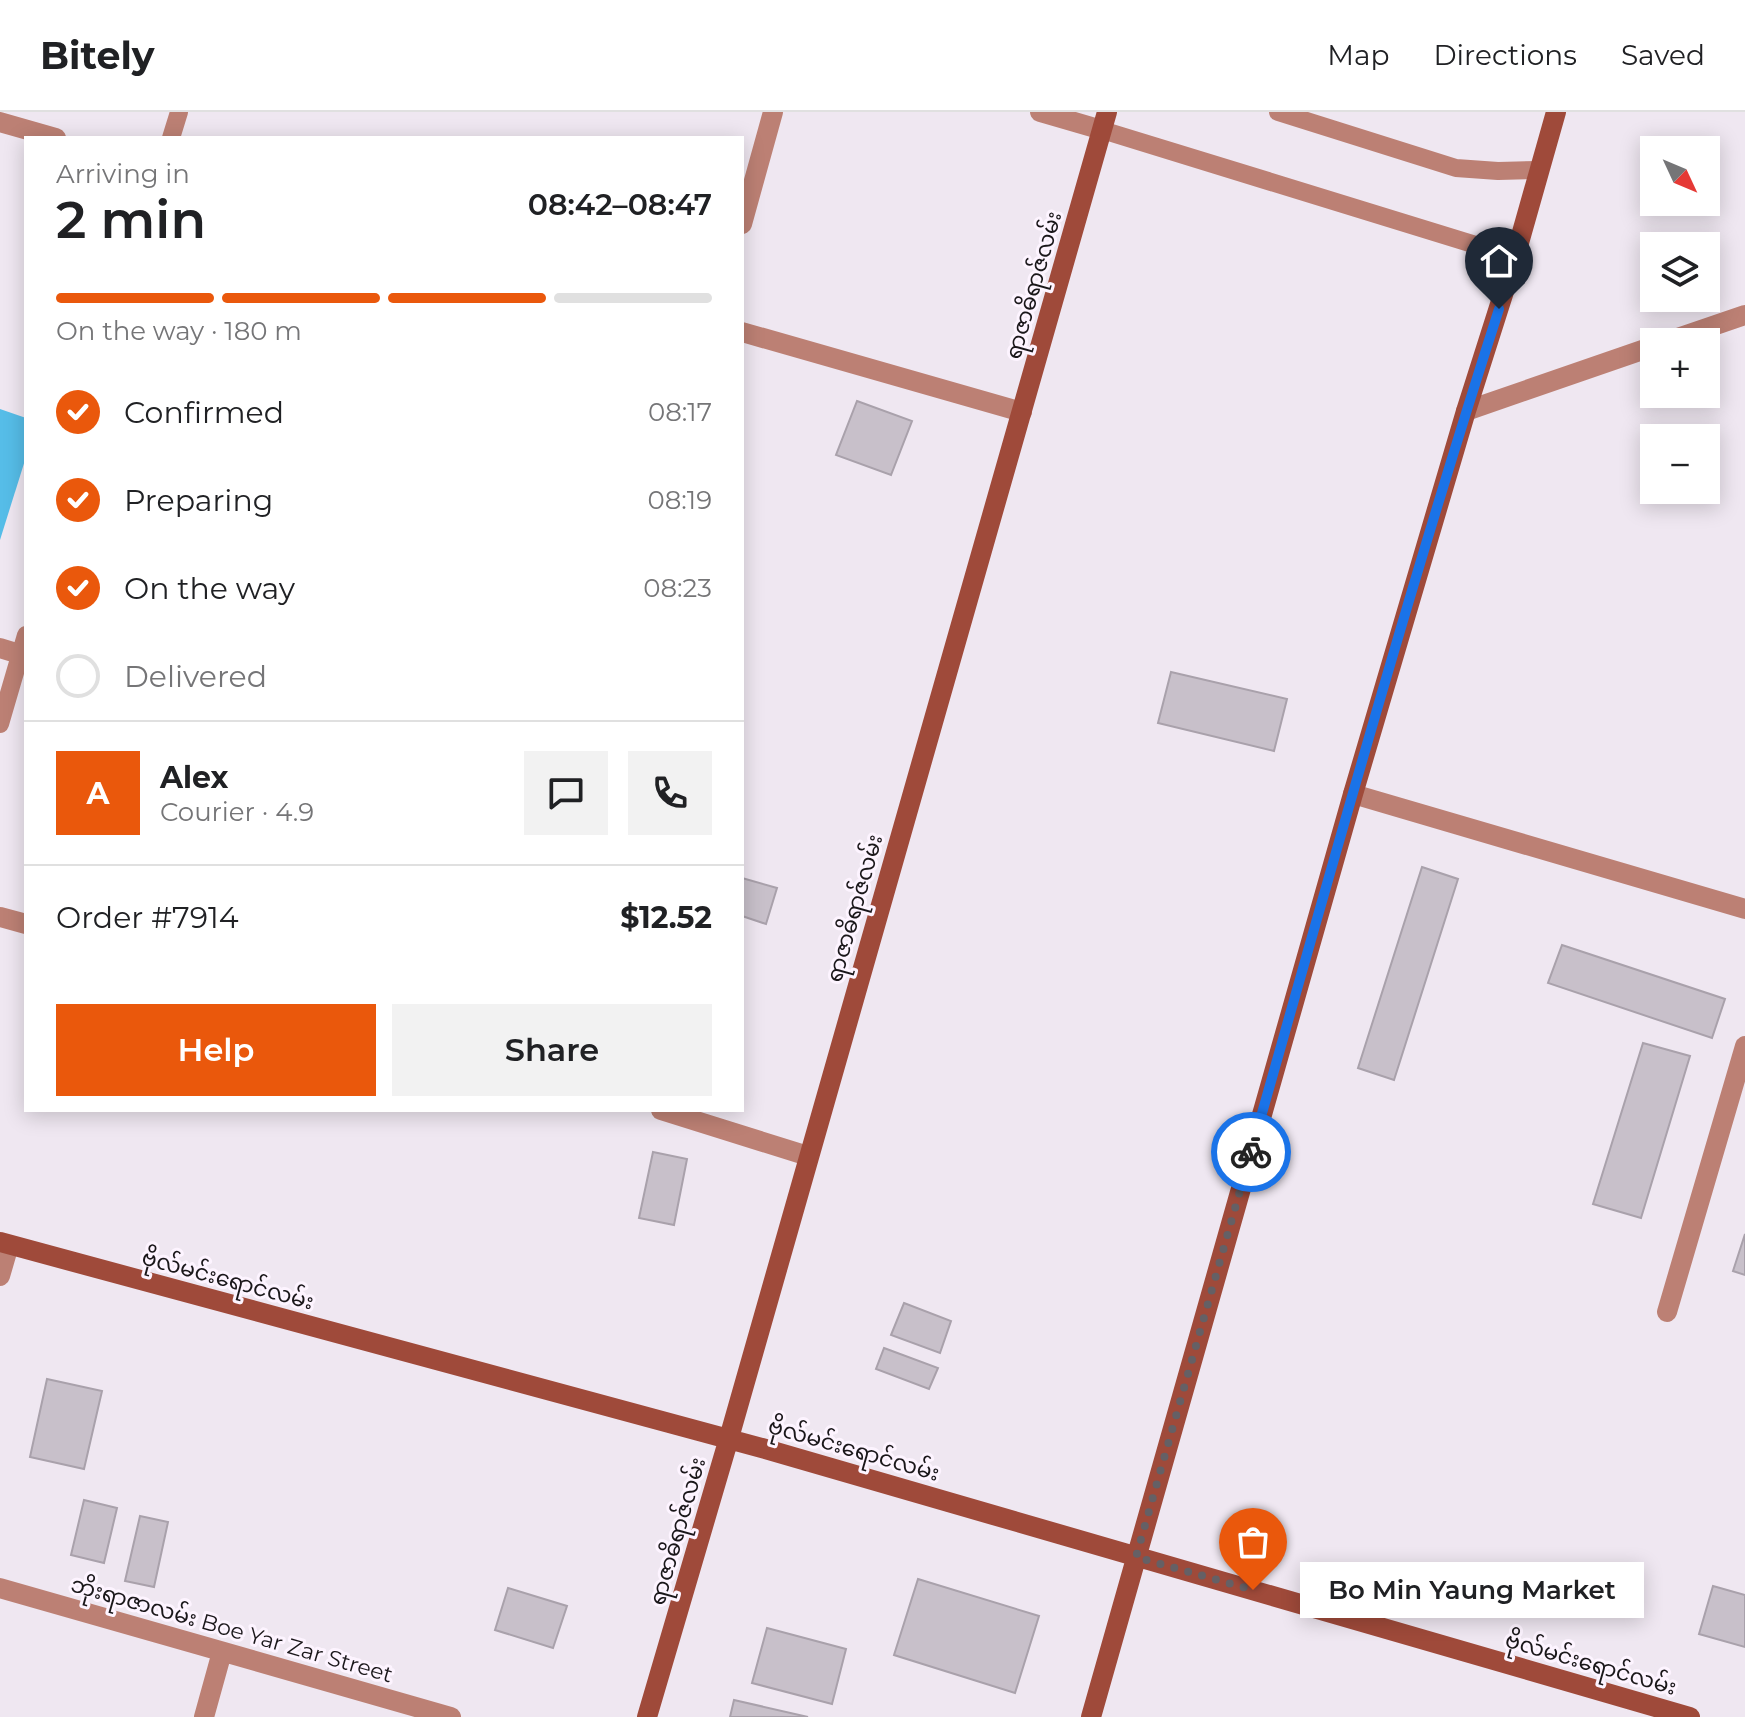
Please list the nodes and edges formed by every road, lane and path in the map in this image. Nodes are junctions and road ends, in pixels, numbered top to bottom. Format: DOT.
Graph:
graph roads {
  1 [pos="179,112"];
  2 [pos="773,112"];
  3 [pos="1040,112"];
  4 [pos="1278,112"];
  5 [pos="1556,112"];
  6 [pos="1105,121"];
  7 [pos="0,122"];
  8 [pos="49,136"];
  9 [pos="172,136"];
  10 [pos="1538,170"];
  11 [pos="744,217"];
  12 [pos="1515,257"];
  13 [pos="1745,315"];
  14 [pos="1707,328"];
  15 [pos="744,333"];
  16 [pos="1640,351"];
  17 [pos="1466,411"];
  18 [pos="1022,412"];
  19 [pos="0,648"];
  20 [pos="24,648"];
  21 [pos="0,724"];
  22 [pos="1353,794"];
  23 [pos="1745,909"];
  24 [pos="0,917"];
  25 [pos="24,923"];
  26 [pos="1745,1046"];
  27 [pos="667,1112"];
  28 [pos="808,1156"];
  29 [pos="4,1244"];
  30 [pos="0,1276"];
  31 [pos="1667,1312"];
  32 [pos="729,1438"];
  33 [pos="1136,1557"];
  34 [pos="0,1588"];
  35 [pos="222,1652"];
  36 [pos="204,1717"];
  37 [pos="451,1717"];
  38 [pos="647,1717"];
  39 [pos="1091,1717"];
  40 [pos="1690,1717"];
  1 -- 9 [label="lane"];
  2 -- 11 [label="street"];
  3 -- 6 [label="street"];
  4 -- 10 [label="lane"];
  5 -- 10 [label="street"];
  6 -- 12 [label="lane"];
  6 -- 18 [label="street, ရာဇာဓိရာဇ်လမ်း"];
  7 -- 8 [label="street"];
  10 -- 12 [label="street"];
  12 -- 17 [label="street"];
  13 -- 14 [label="street"];
  15 -- 18 [label="street"];
  16 -- 17 [label="street"];
  17 -- 22 [label="street"];
  18 -- 28 [label="street, ရာဇာဓိရာဇ်လမ်း"];
  19 -- 20 [label="street"];
  20 -- 21 [label="lane"];
  22 -- 23 [label="street"];
  22 -- 33 [label="street"];
  24 -- 25 [label="street"];
  26 -- 31 [label="street"];
  27 -- 28 [label="street"];
  28 -- 32 [label="street, ရာဇာဓိရာဇ်လမ်း"];
  29 -- 30 [label="street"];
  29 -- 32 [label="street, ဗိုလ်မင်းရောင်လမ်း"];
  32 -- 33 [label="street, ဗိုလ်မင်းရောင်လမ်း"];
  32 -- 38 [label="street, ရာဇာဓိရာဇ်လမ်း"];
  33 -- 39 [label="street"];
  33 -- 40 [label="street, ဗိုလ်မင်းရောင်လမ်း"];
  34 -- 35 [label="street, ဘိုးရာဇာလမ်း Boe Yar Zar Street"];
  35 -- 36 [label="street"];
  35 -- 37 [label="street, ဘိုးရာဇာလမ်း Boe Yar Zar Street"];
}
